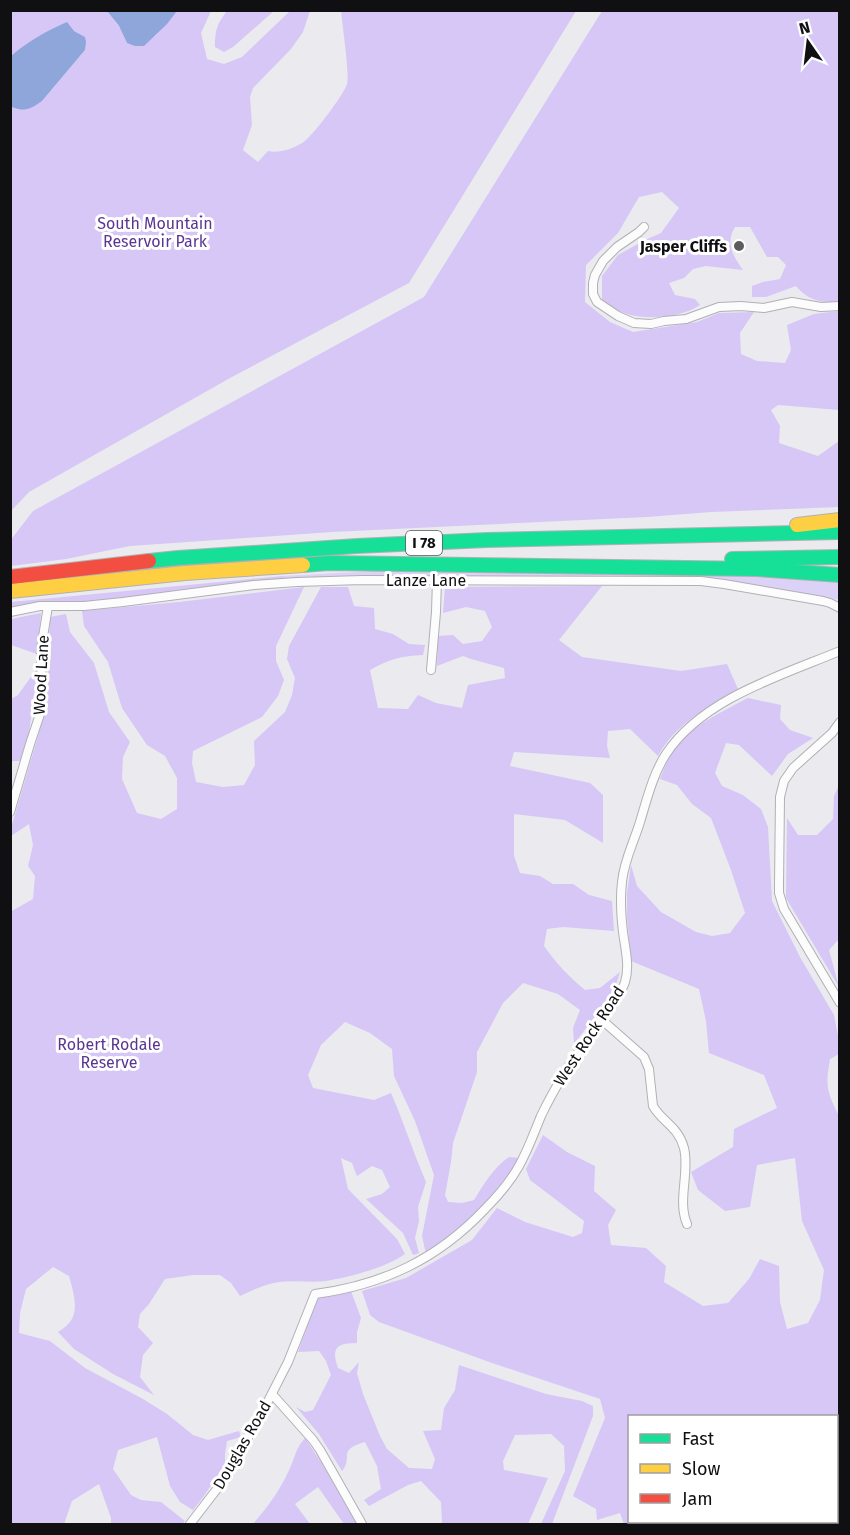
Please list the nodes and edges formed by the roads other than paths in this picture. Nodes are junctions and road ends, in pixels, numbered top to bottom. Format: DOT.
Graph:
graph roads {
  1 [pos="644,226"];
  2 [pos="840,306"];
  3 [pos="840,520"];
  4 [pos="840,532"];
  5 [pos="487,540"];
  6 [pos="840,557"];
  7 [pos="460,564"];
  8 [pos="840,575"];
  9 [pos="10,577"];
  10 [pos="437,580"];
  11 [pos="10,591"];
  12 [pos="48,606"];
  13 [pos="840,608"];
  14 [pos="10,612"];
  15 [pos="840,651"];
  16 [pos="431,669"];
  17 [pos="840,722"];
  18 [pos="10,812"];
  19 [pos="840,1003"];
  20 [pos="602,1020"];
  21 [pos="687,1224"];
  22 [pos="288,1362"];
  23 [pos="272,1394"];
  24 [pos="190,1524"];
  25 [pos="362,1524"];
  1 -- 2 [label="street"];
  3 -- 5 [label="highway"];
  4 -- 5 [label="highway, I 78"];
  5 -- 9 [label="highway, I 78"];
  6 -- 7 [label="highway, I 78"];
  7 -- 8 [label="highway"];
  7 -- 11 [label="highway, I 78"];
  10 -- 12 [label="street, Lanze Lane"];
  10 -- 13 [label="street, Lanze Lane"];
  10 -- 16 [label="street"];
  12 -- 14 [label="street, Lanze Lane"];
  12 -- 18 [label="street, Wood Lane"];
  15 -- 20 [label="street, West Rock Road"];
  17 -- 19 [label="street"];
  20 -- 21 [label="street"];
  20 -- 22 [label="street, West Rock Road"];
  22 -- 23 [label="street, Douglas Road"];
  23 -- 24 [label="street, Douglas Road"];
  23 -- 25 [label="street"];
}
